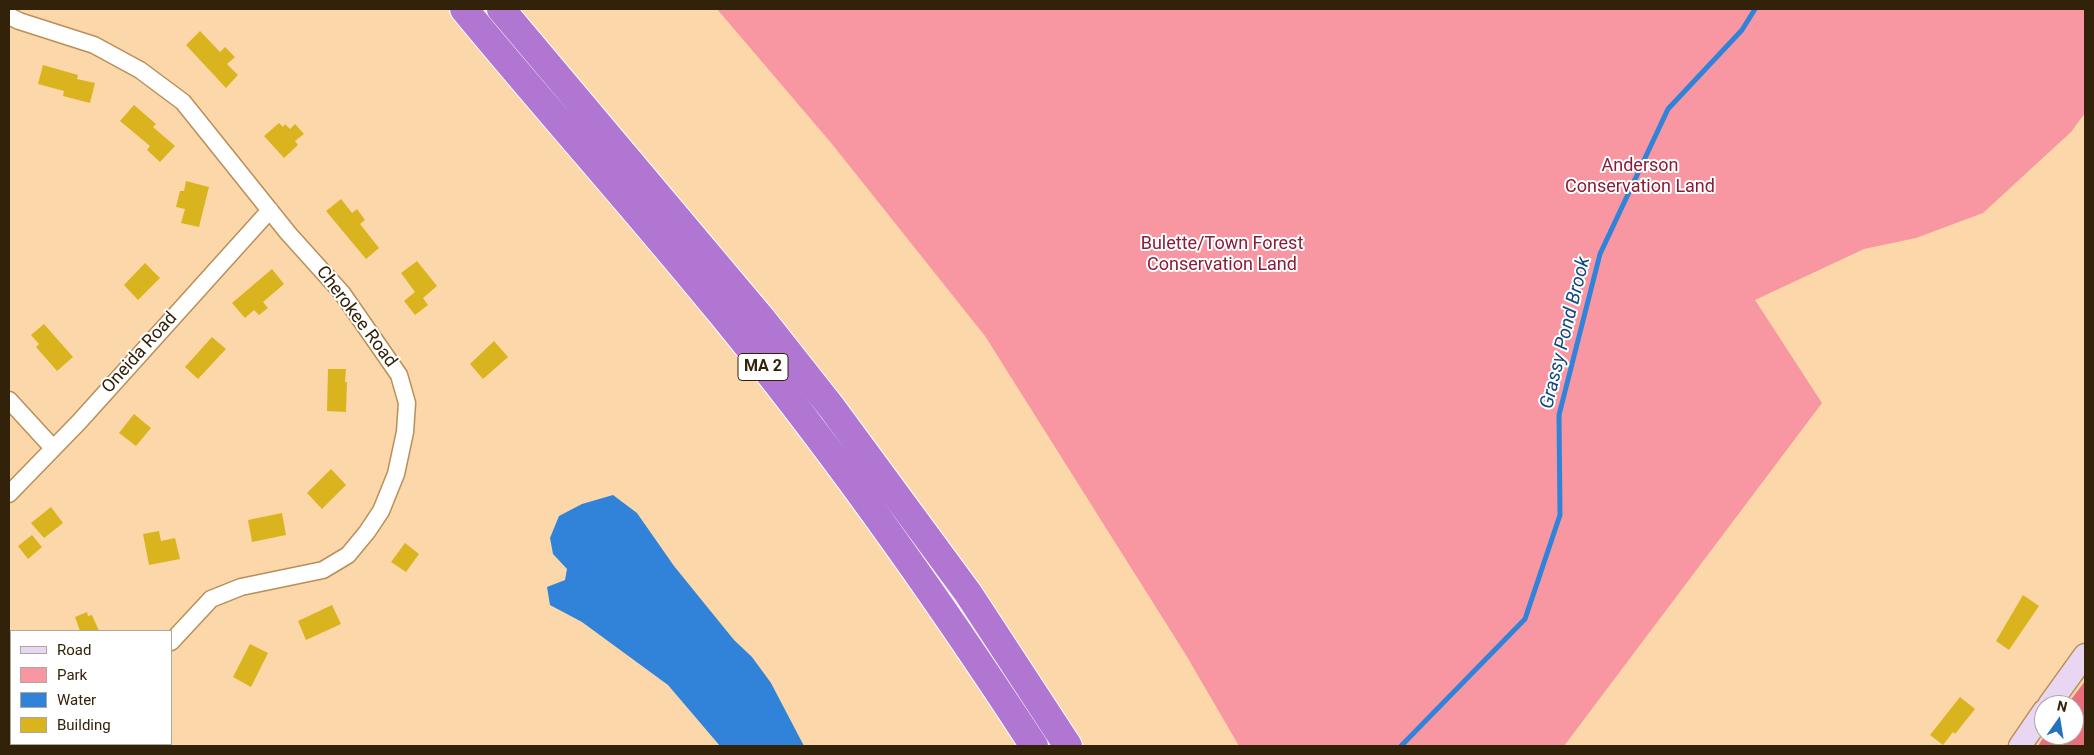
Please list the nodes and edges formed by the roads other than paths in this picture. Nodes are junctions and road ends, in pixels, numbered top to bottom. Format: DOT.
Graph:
graph roads {
  1 [pos="464,9"];
  2 [pos="501,9"];
  3 [pos="9,16"];
  4 [pos="270,210"];
  5 [pos="9,400"];
  6 [pos="53,448"];
  7 [pos="9,494"];
  8 [pos="172,641"];
  9 [pos="2085,655"];
  10 [pos="2056,695"];
  11 [pos="2034,726"];
  12 [pos="1034,746"];
  13 [pos="1068,746"];
  14 [pos="2020,746"];
  1 -- 12 [label="highway, MA 2"];
  2 -- 13 [label="highway, MA 2"];
  3 -- 4 [label="street, Cherokee Road"];
  4 -- 6 [label="street, Oneida Road"];
  4 -- 8 [label="street, Cherokee Road"];
  5 -- 6 [label="street"];
  6 -- 7 [label="street, Oneida Road"];
  9 -- 10 [label="street"];
  11 -- 14 [label="street"];
}
